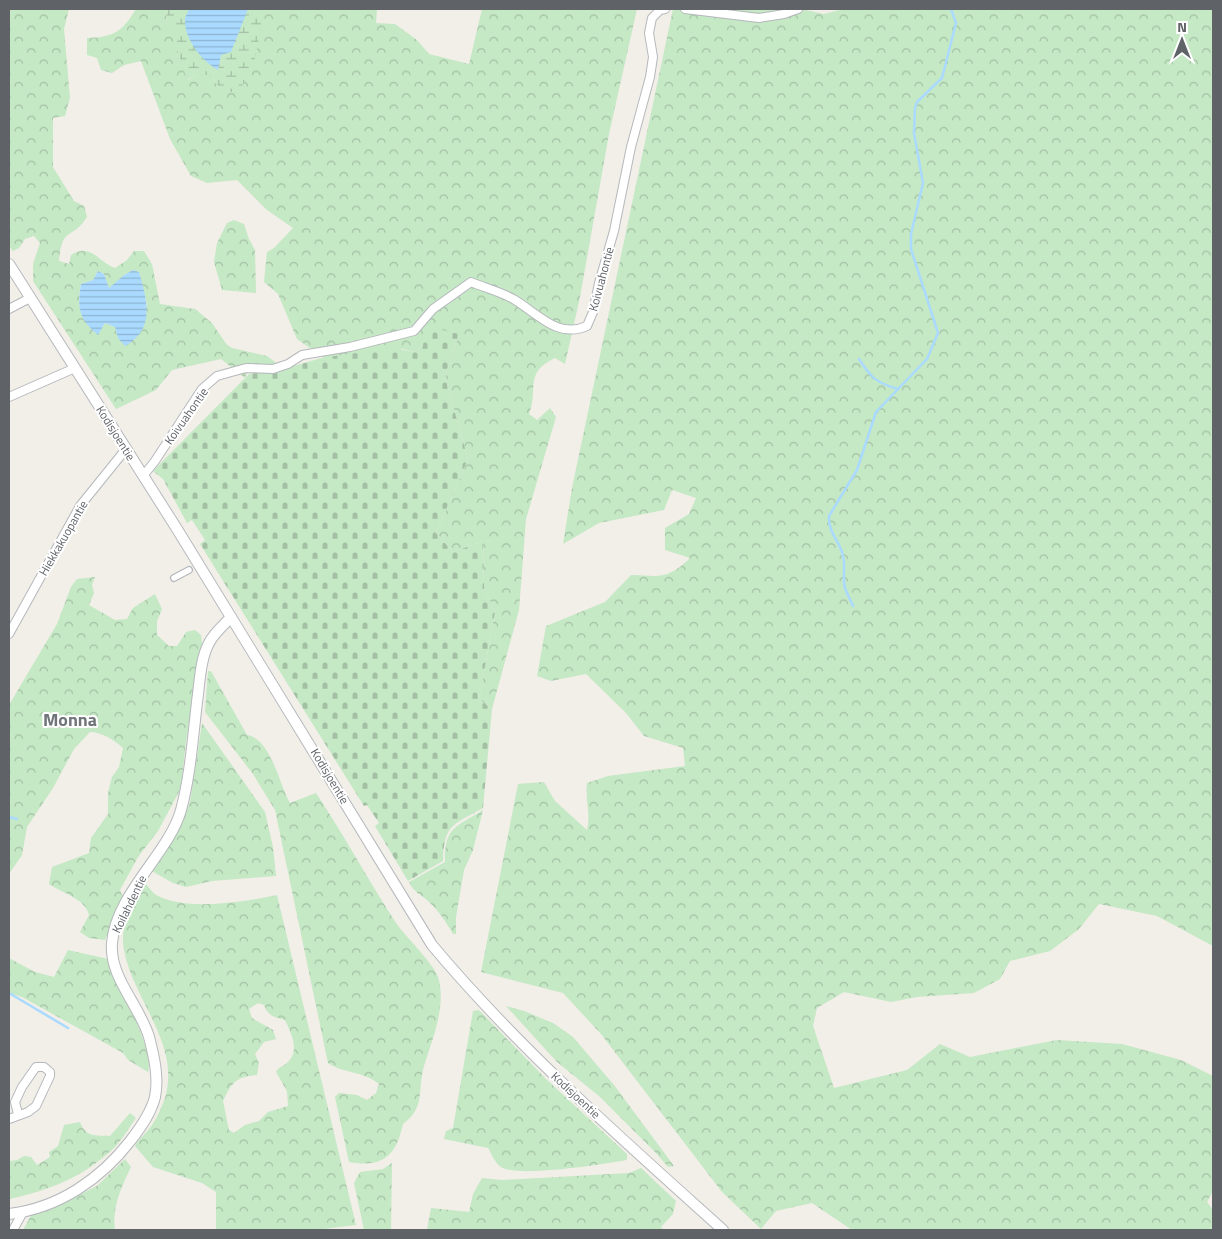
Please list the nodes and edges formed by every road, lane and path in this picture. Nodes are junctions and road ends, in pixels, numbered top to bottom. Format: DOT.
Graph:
graph roads {
  1 [pos="665,9"];
  2 [pos="685,9"];
  3 [pos="798,9"];
  4 [pos="9,264"];
  5 [pos="30,298"];
  6 [pos="9,309"];
  7 [pos="75,368"];
  8 [pos="9,397"];
  9 [pos="126,449"];
  10 [pos="142,476"];
  11 [pos="190,570"];
  12 [pos="174,578"];
  13 [pos="232,618"];
  14 [pos="9,634"];
  15 [pos="18,1114"];
  16 [pos="9,1119"];
  17 [pos="23,1212"];
  18 [pos="9,1214"];
  19 [pos="13,1230"];
  20 [pos="723,1230"];
  1 -- 10 [label="street, Koivuahontie"];
  2 -- 3 [label="street"];
  4 -- 5 [label="street, Kodisjoentie"];
  5 -- 6 [label="street"];
  5 -- 7 [label="street, Kodisjoentie"];
  7 -- 8 [label="street"];
  7 -- 9 [label="street, Kodisjoentie"];
  9 -- 10 [label="street, Kodisjoentie"];
  9 -- 14 [label="street, Hiekkakuopantie"];
  10 -- 13 [label="street, Kodisjoentie"];
  11 -- 12 [label="street"];
  13 -- 17 [label="street, Koilahdentie"];
  13 -- 20 [label="street, Kodisjoentie"];
  15 -- 15 [label="street"];
  15 -- 16 [label="street"];
  17 -- 18 [label="street, Koilahdentie"];
  17 -- 19 [label="street"];
}
